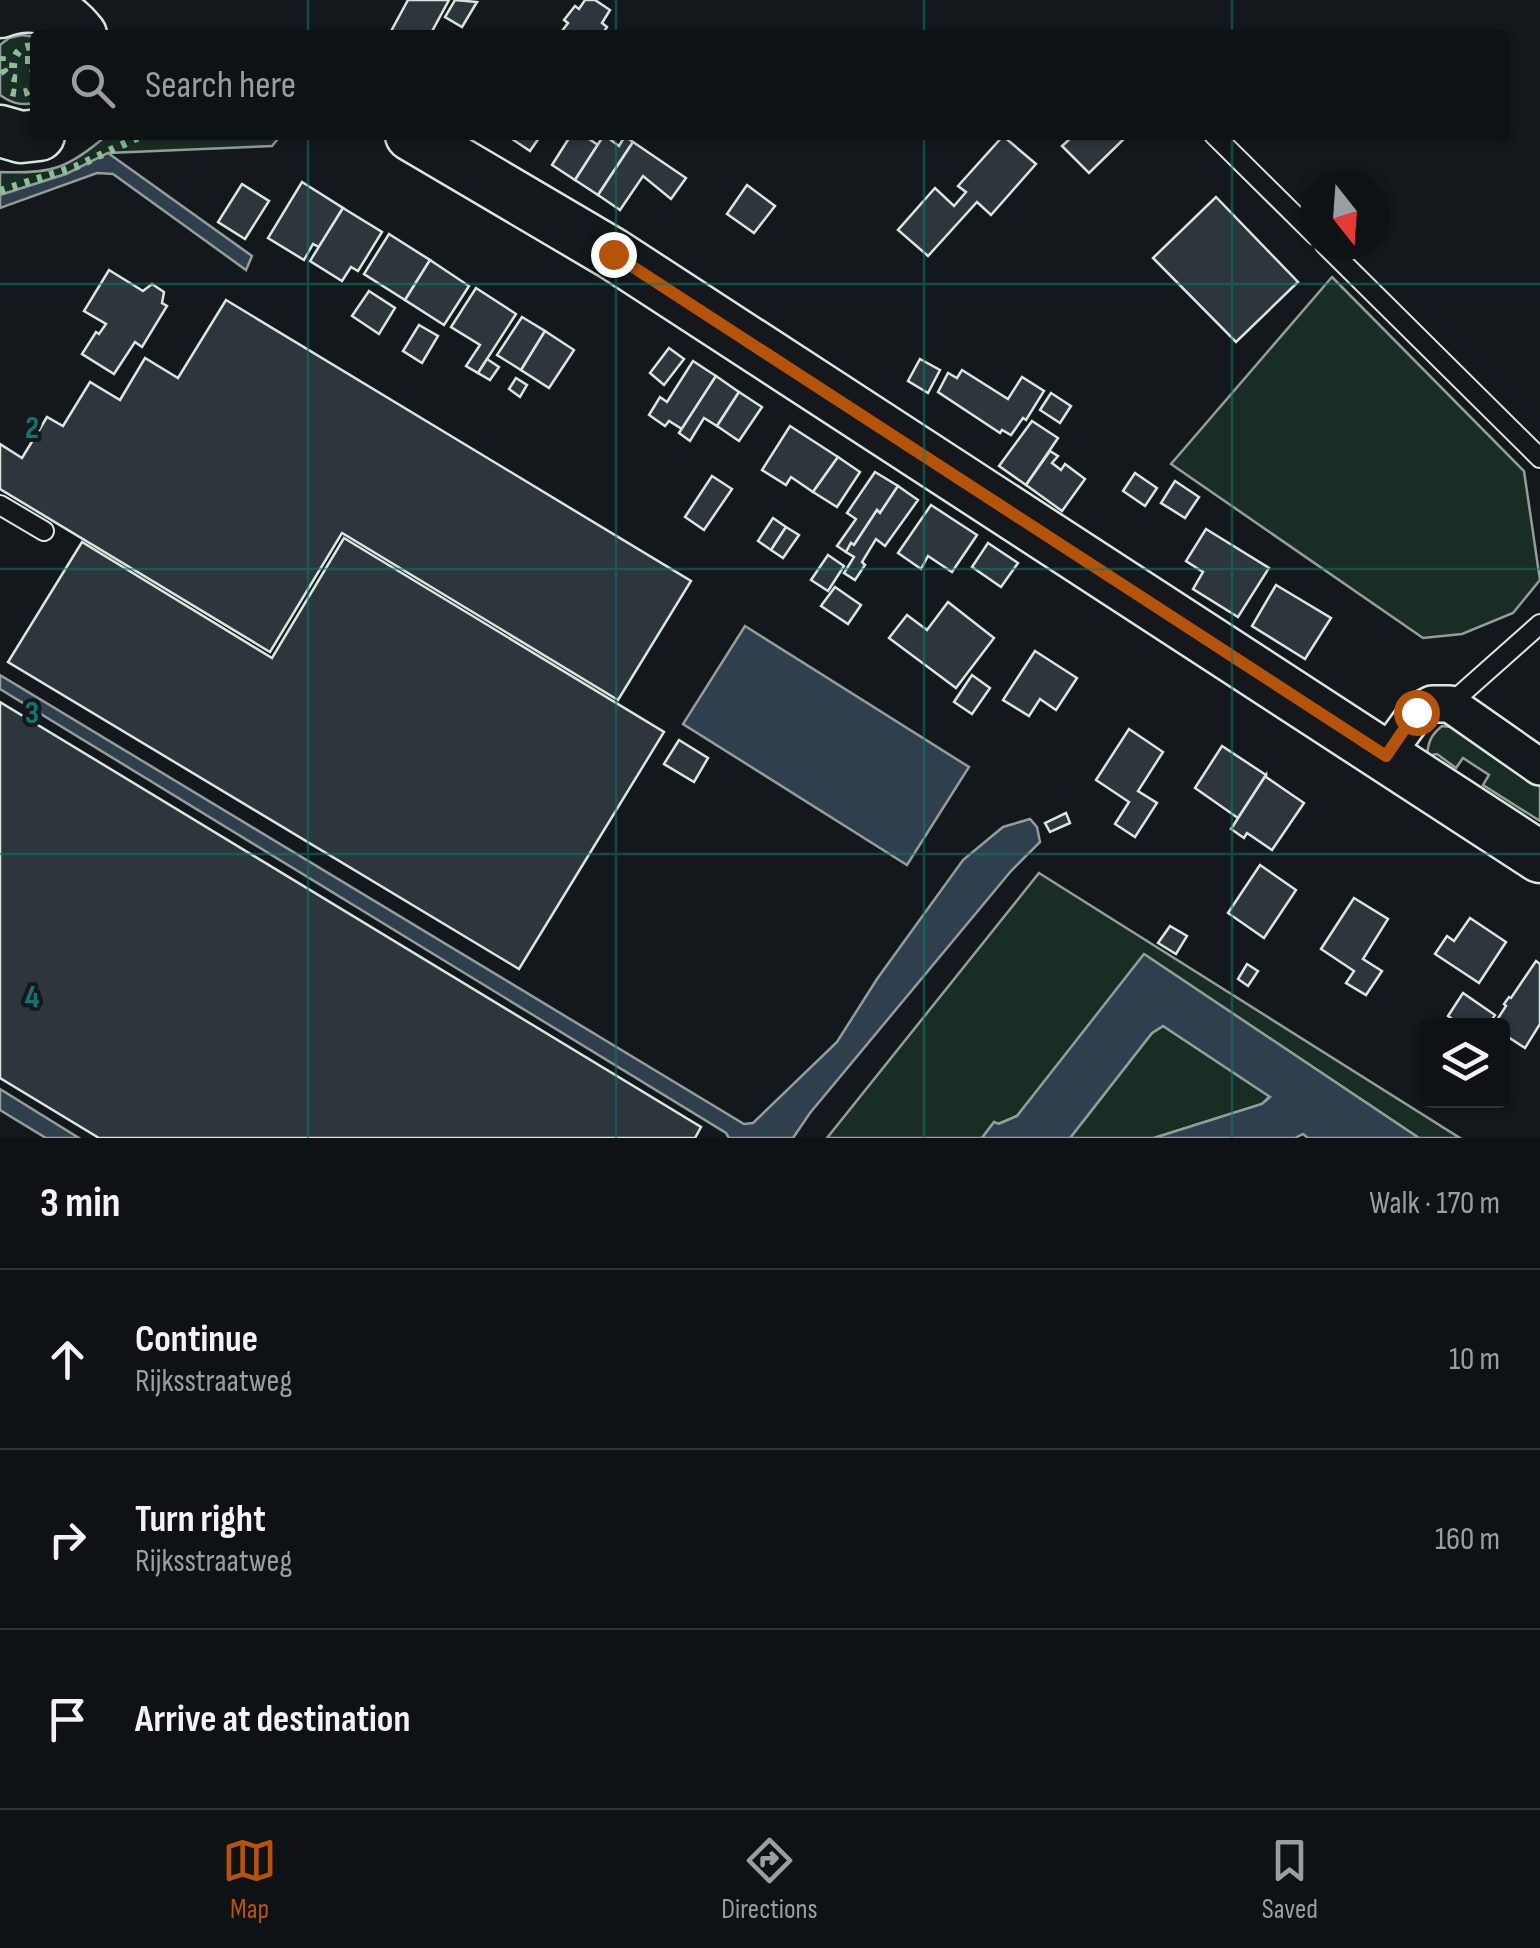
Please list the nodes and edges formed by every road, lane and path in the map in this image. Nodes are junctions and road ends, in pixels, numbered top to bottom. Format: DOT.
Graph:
graph roads {
  1 [pos="12,6"];
  2 [pos="76,30"];
  3 [pos="0,131"];
  4 [pos="30,136"];
  5 [pos="420,140"];
  6 [pos="1219,140"];
  7 [pos="1300,220"];
  8 [pos="1340,260"];
  9 [pos="1540,458"];
  10 [pos="0,505"];
  11 [pos="44,531"];
  12 [pos="1540,624"];
  13 [pos="1450,704"];
  14 [pos="1386,756"];
  15 [pos="1540,767"];
  16 [pos="1540,857"];
  1 -- 2 [label="street"];
  3 -- 4 [label="street"];
  5 -- 14 [label="street"];
  6 -- 7 [label="lane"];
  8 -- 9 [label="lane"];
  10 -- 11 [label="lane"];
  12 -- 13 [label="lane"];
  13 -- 14 [label="street"];
  13 -- 15 [label="street"];
  14 -- 16 [label="street"];
}
